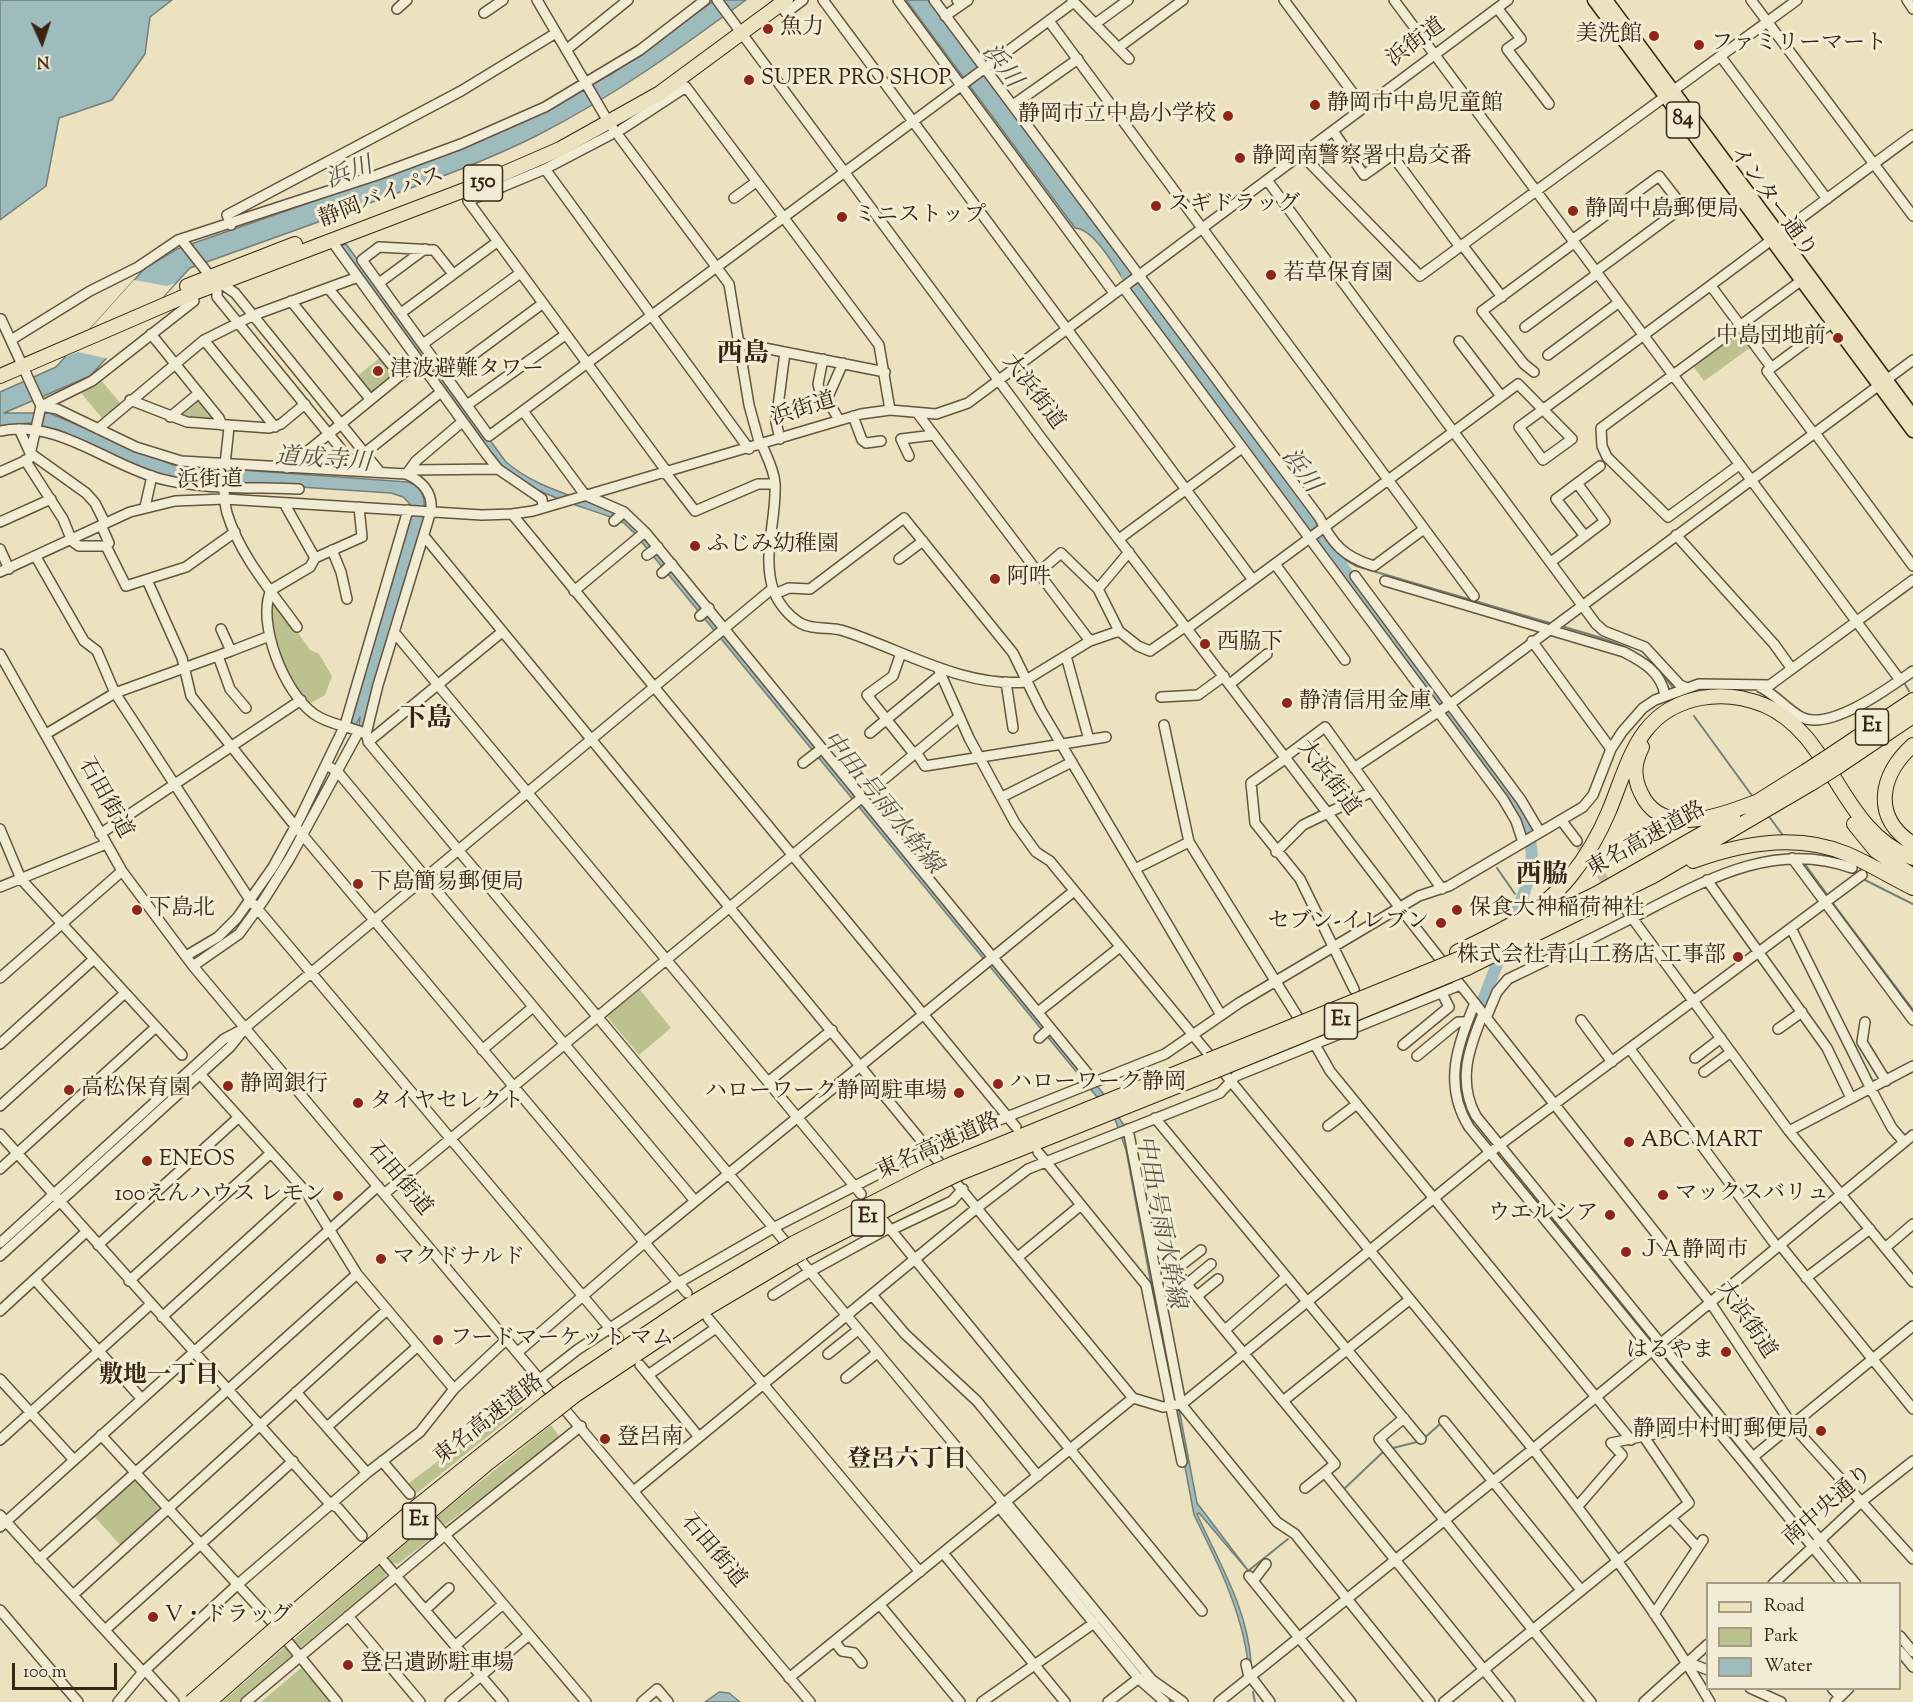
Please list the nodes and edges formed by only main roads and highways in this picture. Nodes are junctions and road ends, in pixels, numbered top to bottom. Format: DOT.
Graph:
graph roads {
  1 [pos="1594,0"];
  2 [pos="1606,0"];
  3 [pos="779,1"];
  4 [pos="1670,94"];
  5 [pos="610,124"];
  6 [pos="1775,237"];
  7 [pos="210,276"];
  8 [pos="21,363"];
  9 [pos="0,368"];
  10 [pos="0,376"];
  11 [pos="1883,383"];
  12 [pos="1913,416"];
  13 [pos="1913,431"];
  14 [pos="1913,700"];
  15 [pos="1913,716"];
  16 [pos="1913,745"];
  17 [pos="1835,760"];
  18 [pos="1759,805"];
  19 [pos="1913,844"];
  20 [pos="1913,858"];
  21 [pos="1653,876"];
  22 [pos="1913,876"];
  23 [pos="1913,888"];
  24 [pos="1516,940"];
  25 [pos="1462,959"];
  26 [pos="1212,1065"];
  27 [pos="283,1629"];
  28 [pos="190,1702"];
  29 [pos="208,1702"];
  1 -- 4 [label="main road, インター通り / 84"];
  2 -- 4 [label="main road, インター通り / 84"];
  3 -- 5 [label="highway, 静岡バイパス / 150"];
  4 -- 6 [label="main road, インター通り / 84"];
  5 -- 7 [label="highway, 静岡バイパス / 150"];
  5 -- 7 [label="highway, 静岡バイパス / 150"];
  6 -- 11 [label="main road, インター通り / 84"];
  6 -- 11 [label="main road, インター通り / 84"];
  7 -- 8 [label="highway, 静岡バイパス / 150"];
  7 -- 8 [label="highway, 静岡バイパス / 150"];
  8 -- 9 [label="highway, 静岡バイパス / 150"];
  8 -- 10 [label="highway, 静岡バイパス / 150"];
  11 -- 12 [label="main road, インター通り / 84"];
  11 -- 13 [label="main road, インター通り / 84"];
  14 -- 17 [label="highway, 東名高速道路 / E1"];
  15 -- 17 [label="highway, 東名高速道路 / E1"];
  16 -- 19 [label="highway"];
  17 -- 18 [label="highway, 東名高速道路 / E1, bridge"];
  18 -- 21 [label="highway, 東名高速道路 / E1"];
  18 -- 22 [label="highway"];
  18 -- 24 [label="highway, 東名高速道路 / E1"];
  20 -- 25 [label="highway"];
  21 -- 23 [label="highway"];
  21 -- 24 [label="highway, 東名高速道路 / E1"];
  24 -- 25 [label="highway, 東名高速道路 / E1"];
  24 -- 25 [label="highway, 東名高速道路 / E1"];
  25 -- 26 [label="highway, 東名高速道路 / E1, bridge"];
  25 -- 26 [label="highway, 東名高速道路 / E1, bridge"];
  26 -- 27 [label="highway, 東名高速道路 / E1, bridge"];
  27 -- 28 [label="highway, 東名高速道路 / E1, bridge"];
  27 -- 29 [label="highway, 東名高速道路 / E1, bridge"];
}
